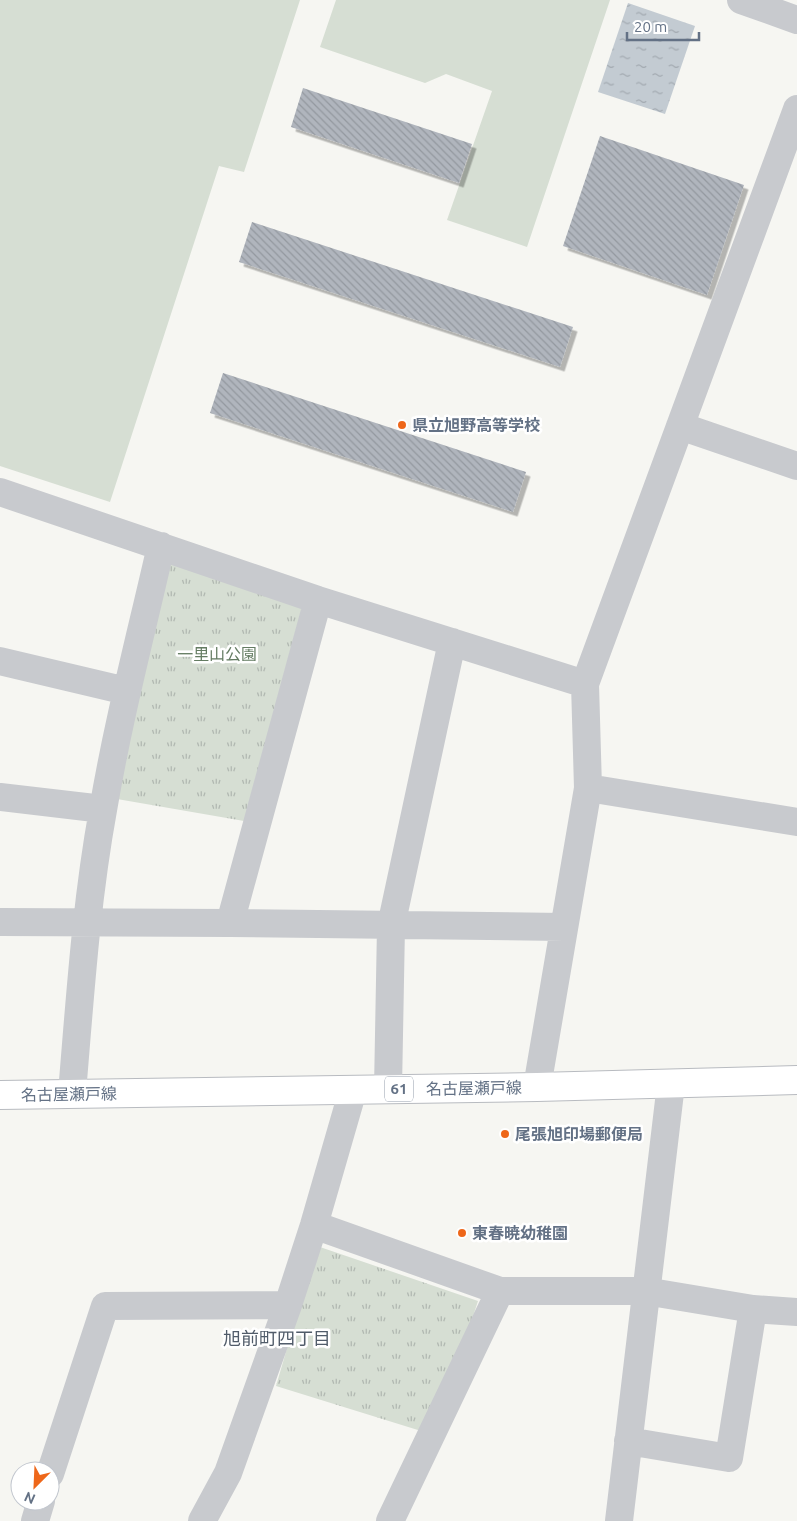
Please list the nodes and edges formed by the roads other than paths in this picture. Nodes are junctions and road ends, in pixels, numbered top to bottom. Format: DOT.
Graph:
graph roads {
  1 [pos="741,0"];
  2 [pos="797,20"];
  3 [pos="797,109"];
  4 [pos="791,143"];
  5 [pos="680,426"];
  6 [pos="797,466"];
  7 [pos="0,492"];
  8 [pos="161,546"];
  9 [pos="318,600"];
  10 [pos="452,642"];
  11 [pos="0,661"];
  12 [pos="586,684"];
  13 [pos="127,691"];
  14 [pos="588,788"];
  15 [pos="0,797"];
  16 [pos="103,809"];
  17 [pos="797,822"];
  18 [pos="0,922"];
  19 [pos="230,922"];
  20 [pos="86,923"];
  21 [pos="391,926"];
  22 [pos="564,927"];
  23 [pos="797,1080"];
  24 [pos="670,1084"];
  25 [pos="537,1087"];
  26 [pos="388,1089"];
  27 [pos="353,1090"];
  28 [pos="72,1093"];
  29 [pos="0,1095"];
  30 [pos="314,1225"];
  31 [pos="500,1291"];
  32 [pos="645,1291"];
  33 [pos="288,1304"];
  34 [pos="753,1309"];
  35 [pos="797,1312"];
  36 [pos="628,1441"];
  37 [pos="54,1461"];
  38 [pos="202,1521"];
  39 [pos="390,1521"];
  40 [pos="619,1521"];
  1 -- 2 [label="street"];
  3 -- 4 [label="street"];
  4 -- 5 [label="street"];
  5 -- 6 [label="street"];
  5 -- 12 [label="street"];
  7 -- 8 [label="street"];
  8 -- 9 [label="street"];
  8 -- 13 [label="street"];
  9 -- 10 [label="street"];
  9 -- 19 [label="street"];
  10 -- 12 [label="street"];
  10 -- 21 [label="street"];
  11 -- 13 [label="street"];
  12 -- 14 [label="street"];
  13 -- 16 [label="street"];
  14 -- 17 [label="street"];
  14 -- 22 [label="street"];
  15 -- 16 [label="street"];
  16 -- 20 [label="street"];
  18 -- 20 [label="street"];
  19 -- 20 [label="street"];
  19 -- 21 [label="street"];
  20 -- 28 [label="street"];
  21 -- 22 [label="street"];
  21 -- 26 [label="street"];
  22 -- 25 [label="street"];
  23 -- 24 [label="main road, 名古屋瀬戸線 / 61"];
  24 -- 25 [label="main road, 名古屋瀬戸線 / 61"];
  24 -- 32 [label="street"];
  25 -- 26 [label="main road, 名古屋瀬戸線 / 61"];
  26 -- 27 [label="main road, 名古屋瀬戸線 / 61"];
  27 -- 28 [label="main road, 名古屋瀬戸線 / 61"];
  27 -- 30 [label="street"];
  28 -- 29 [label="main road, 名古屋瀬戸線 / 61"];
  30 -- 31 [label="street"];
  30 -- 33 [label="street"];
  31 -- 32 [label="street"];
  31 -- 39 [label="street"];
  32 -- 34 [label="street"];
  32 -- 36 [label="street"];
  33 -- 37 [label="street"];
  33 -- 38 [label="street"];
  34 -- 35 [label="street"];
  34 -- 36 [label="street"];
  36 -- 40 [label="street"];
}
